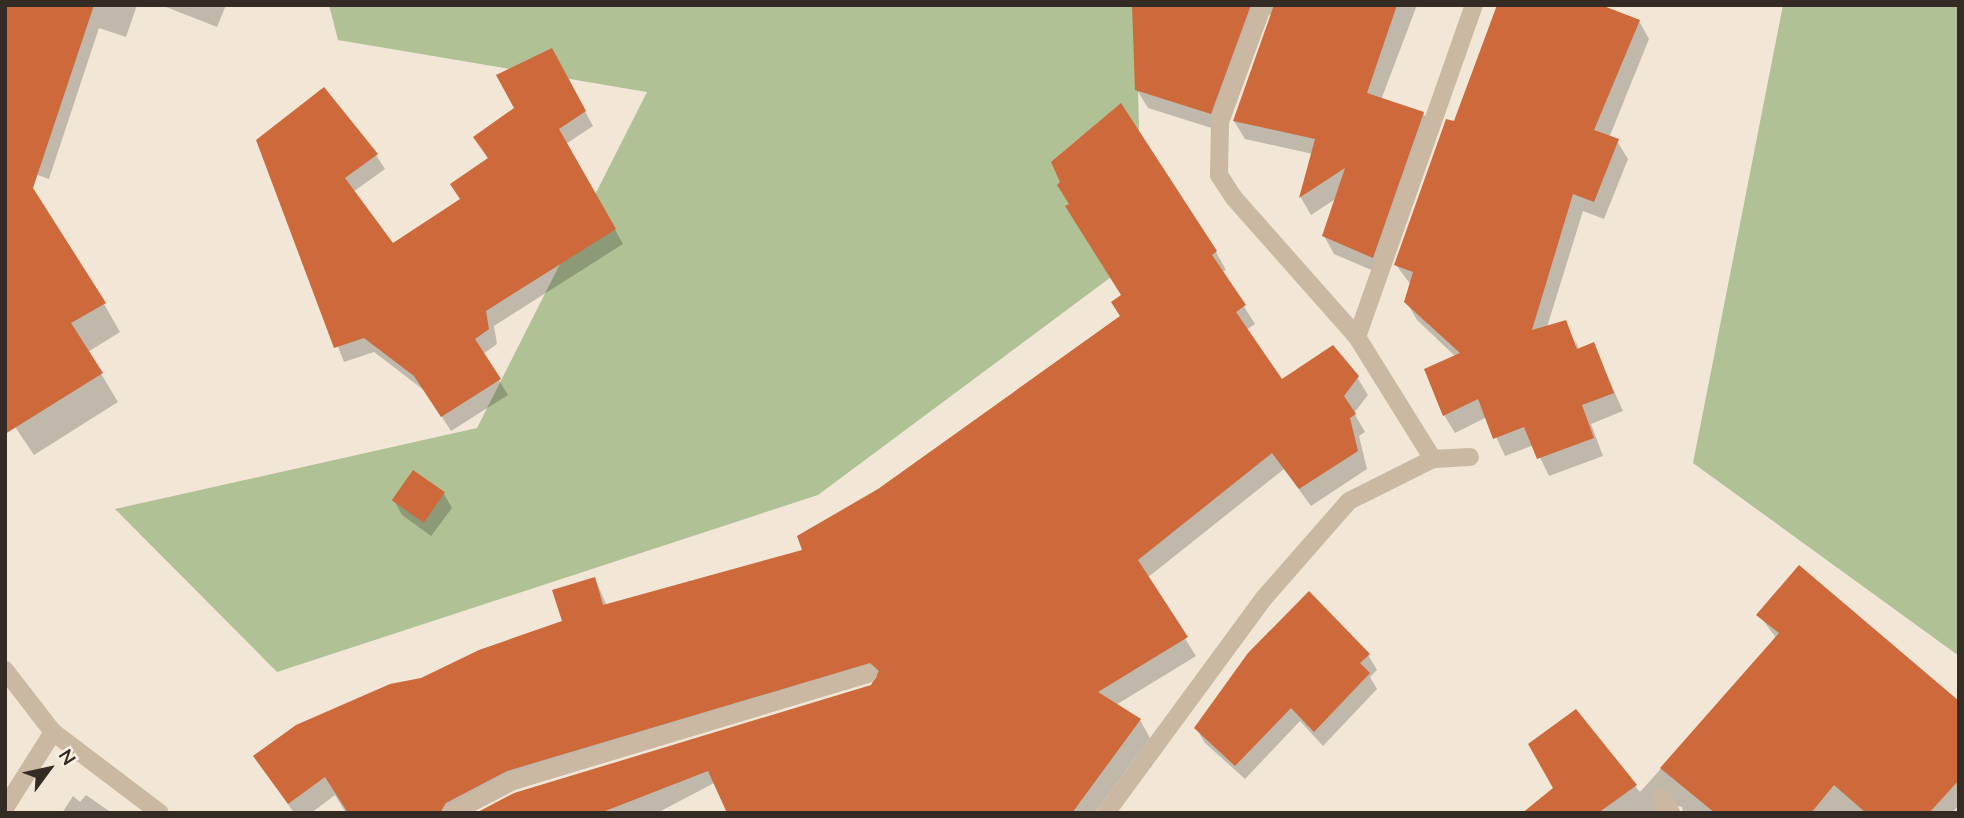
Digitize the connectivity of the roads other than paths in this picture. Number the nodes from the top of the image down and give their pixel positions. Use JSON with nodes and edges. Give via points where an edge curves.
{"nodes":[{"id":1,"x":1263,"y":5,"type":"edge"},
{"id":2,"x":1474,"y":5,"type":"edge"},
{"id":3,"x":1357,"y":337,"type":"junction"},
{"id":4,"x":1470,"y":457,"type":"dead end"},
{"id":5,"x":1433,"y":459,"type":"junction"},
{"id":6,"x":5,"y":670,"type":"edge"},
{"id":7,"x":868,"y":674,"type":"dead end"},
{"id":8,"x":53,"y":732,"type":"junction"},
{"id":9,"x":1661,"y":797,"type":"dead end"},
{"id":10,"x":5,"y":808,"type":"edge"},
{"id":11,"x":160,"y":813,"type":"edge"},
{"id":12,"x":451,"y":813,"type":"edge"},
{"id":13,"x":1106,"y":813,"type":"edge"},
{"id":14,"x":1671,"y":813,"type":"edge"}],
"edges":[{"from":1,"to":3,"type":"street","via":[[1220,122],[1219,175]]},
{"from":2,"to":3,"type":"street"},
{"from":3,"to":5,"type":"street"},
{"from":4,"to":5,"type":"street"},
{"from":5,"to":13,"type":"street","via":[[1349,501],[1264,598]]},
{"from":6,"to":8,"type":"street"},
{"from":7,"to":12,"type":"street","via":[[510,782]]},
{"from":8,"to":10,"type":"street"},
{"from":8,"to":11,"type":"street"},
{"from":9,"to":14,"type":"street"}]}
